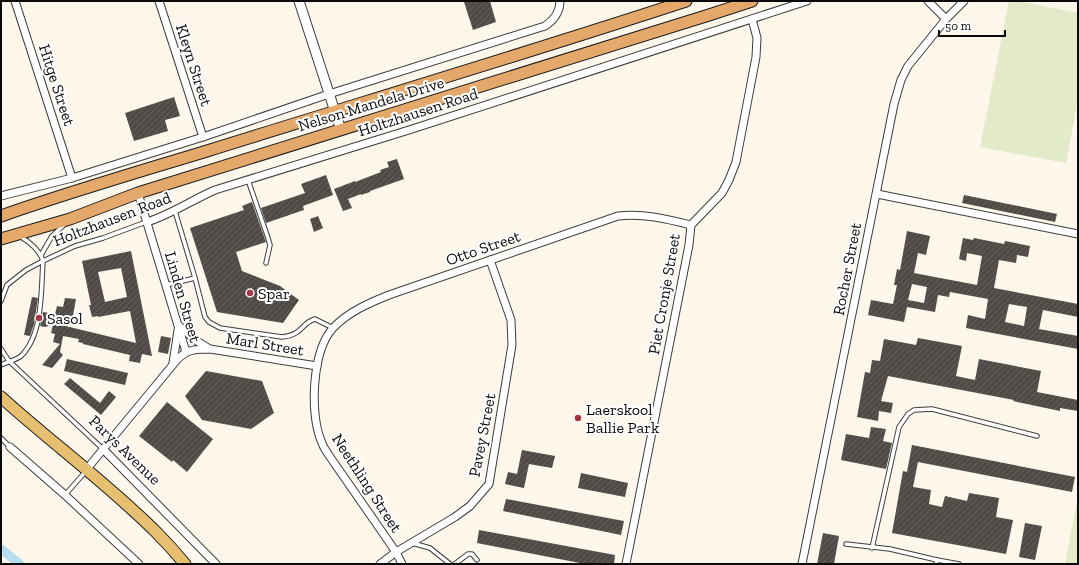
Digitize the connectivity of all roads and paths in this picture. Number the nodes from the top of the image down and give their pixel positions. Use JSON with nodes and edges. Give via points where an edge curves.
{"nodes":[{"id":1,"x":15,"y":1,"type":"edge"},
{"id":2,"x":159,"y":1,"type":"edge"},
{"id":3,"x":299,"y":1,"type":"edge"},
{"id":4,"x":560,"y":1,"type":"edge"},
{"id":5,"x":686,"y":1,"type":"edge"},
{"id":6,"x":752,"y":1,"type":"edge"},
{"id":7,"x":807,"y":1,"type":"edge"},
{"id":8,"x":928,"y":1,"type":"edge"},
{"id":9,"x":964,"y":1,"type":"edge"},
{"id":10,"x":752,"y":19,"type":"junction"},
{"id":11,"x":946,"y":19,"type":"junction"},
{"id":12,"x":329,"y":94,"type":"junction"},
{"id":13,"x":335,"y":111,"type":"junction"},
{"id":14,"x":341,"y":130,"type":"junction"},
{"id":15,"x":202,"y":137,"type":"junction"},
{"id":16,"x":72,"y":178,"type":"junction"},
{"id":17,"x":248,"y":180,"type":"junction"},
{"id":18,"x":138,"y":193,"type":"junction"},
{"id":19,"x":877,"y":194,"type":"junction"},
{"id":20,"x":1,"y":196,"type":"edge"},
{"id":21,"x":175,"y":211,"type":"junction"},
{"id":22,"x":1,"y":212,"type":"edge"},
{"id":23,"x":13,"y":212,"type":"junction"},
{"id":24,"x":1,"y":216,"type":"edge"},
{"id":25,"x":70,"y":219,"type":"junction"},
{"id":26,"x":148,"y":222,"type":"junction"},
{"id":27,"x":691,"y":225,"type":"junction"},
{"id":28,"x":16,"y":234,"type":"junction"},
{"id":29,"x":1078,"y":234,"type":"edge"},
{"id":30,"x":1,"y":239,"type":"edge"},
{"id":31,"x":41,"y":255,"type":"junction"},
{"id":32,"x":490,"y":260,"type":"junction"},
{"id":33,"x":43,"y":262,"type":"junction"},
{"id":34,"x":266,"y":263,"type":"dead end"},
{"id":35,"x":195,"y":278,"type":"junction"},
{"id":36,"x":166,"y":285,"type":"junction"},
{"id":37,"x":1,"y":301,"type":"edge"},
{"id":38,"x":178,"y":325,"type":"junction"},
{"id":39,"x":333,"y":328,"type":"junction"},
{"id":40,"x":1,"y":349,"type":"edge"},
{"id":41,"x":210,"y":349,"type":"junction"},
{"id":42,"x":186,"y":352,"type":"junction"},
{"id":43,"x":9,"y":361,"type":"junction"},
{"id":44,"x":1,"y":365,"type":"edge"},
{"id":45,"x":172,"y":366,"type":"junction"},
{"id":46,"x":317,"y":366,"type":"junction"},
{"id":47,"x":1,"y":398,"type":"edge"},
{"id":48,"x":1038,"y":436,"type":"dead end"},
{"id":49,"x":1,"y":438,"type":"edge"},
{"id":50,"x":10,"y":446,"type":"joint"},
{"id":51,"x":104,"y":450,"type":"junction"},
{"id":52,"x":86,"y":470,"type":"junction"},
{"id":53,"x":65,"y":495,"type":"junction"},
{"id":54,"x":411,"y":543,"type":"junction"},
{"id":55,"x":846,"y":544,"type":"dead end"},
{"id":56,"x":872,"y":548,"type":"junction"},
{"id":57,"x":396,"y":552,"type":"junction"},
{"id":58,"x":477,"y":560,"type":"dead end"},
{"id":59,"x":937,"y":562,"type":"edge"},
{"id":60,"x":139,"y":564,"type":"edge"},
{"id":61,"x":185,"y":564,"type":"edge"},
{"id":62,"x":216,"y":564,"type":"edge"},
{"id":63,"x":380,"y":564,"type":"edge"},
{"id":64,"x":402,"y":564,"type":"edge"},
{"id":65,"x":450,"y":564,"type":"edge"},
{"id":66,"x":455,"y":564,"type":"edge"},
{"id":67,"x":626,"y":564,"type":"edge"},
{"id":68,"x":802,"y":564,"type":"edge"},
{"id":69,"x":954,"y":564,"type":"edge"},
{"id":70,"x":959,"y":564,"type":"edge"}],
"edges":[{"from":1,"to":16,"type":"street","name":"Hitge Street"},
{"from":2,"to":15,"type":"street","name":"Kleyn Street"},
{"from":3,"to":12,"type":"street"},
{"from":4,"to":12,"type":"street","via":[[555,17],[545,26]]},
{"from":5,"to":13,"type":"highway","name":"Nelson Mandela Drive"},
{"from":6,"to":14,"type":"highway","name":"Nelson Mandela Drive"},
{"from":7,"to":10,"type":"street","name":"Holtzhausen Road"},
{"from":8,"to":11,"type":"street"},
{"from":9,"to":11,"type":"street","name":"Rocher Street"},
{"from":10,"to":17,"type":"street","name":"Holtzhausen Road"},
{"from":10,"to":27,"type":"street","name":"Piet Cronje Street","via":[[757,38],[756,57],[736,162],[722,193]]},
{"from":11,"to":19,"type":"street","name":"Rocher Street","via":[[908,66],[901,80]]},
{"from":12,"to":13,"type":"street"},
{"from":12,"to":15,"type":"street"},
{"from":13,"to":14,"type":"street"},
{"from":13,"to":23,"type":"highway","name":"Nelson Mandela Drive","via":[[73,191]]},
{"from":14,"to":18,"type":"highway","name":"Nelson Mandela Drive"},
{"from":15,"to":16,"type":"street"},
{"from":16,"to":20,"type":"street"},
{"from":17,"to":21,"type":"street","name":"Holtzhausen Road","via":[[198,197]]},
{"from":17,"to":34,"type":"lane","via":[[270,245]]},
{"from":18,"to":25,"type":"highway","name":"Nelson Mandela Drive"},
{"from":18,"to":26,"type":"street","name":"Linden Street"},
{"from":19,"to":29,"type":"street"},
{"from":19,"to":68,"type":"street","name":"Rocher Street"},
{"from":21,"to":26,"type":"street","name":"Holtzhausen Road"},
{"from":21,"to":35,"type":"lane"},
{"from":22,"to":23,"type":"highway"},
{"from":23,"to":24,"type":"highway","name":"Nelson Mandela Drive"},
{"from":25,"to":28,"type":"highway","name":"Nelson Mandela Drive"},
{"from":25,"to":31,"type":"lane","via":[[52,236]]},
{"from":26,"to":33,"type":"lane","name":"Holtzhausen Road","via":[[75,246]]},
{"from":26,"to":36,"type":"street","name":"Linden Street"},
{"from":27,"to":32,"type":"street","name":"Otto Street","via":[[647,215],[618,216]]},
{"from":27,"to":67,"type":"street","name":"Piet Cronje Street"},
{"from":28,"to":30,"type":"highway","name":"Nelson Mandela Drive"},
{"from":28,"to":31,"type":"lane","via":[[24,238]]},
{"from":31,"to":33,"type":"lane"},
{"from":32,"to":39,"type":"street","name":"Otto Street","via":[[362,306]]},
{"from":32,"to":54,"type":"street","name":"Pavey Street","via":[[511,320],[512,345],[489,484],[470,506]]},
{"from":33,"to":37,"type":"lane","name":"Holtzhausen Road","via":[[26,270],[7,285]]},
{"from":33,"to":43,"type":"lane","via":[[36,332],[20,358]]},
{"from":35,"to":36,"type":"lane"},
{"from":35,"to":39,"type":"lane","via":[[205,317],[220,328],[282,337],[296,334],[310,320],[315,319]]},
{"from":36,"to":38,"type":"street","name":"Linden Street"},
{"from":38,"to":41,"type":"street","via":[[202,346]]},
{"from":38,"to":42,"type":"street","name":"Linden Street"},
{"from":38,"to":45,"type":"street"},
{"from":39,"to":46,"type":"street","name":"Otto Street"},
{"from":40,"to":43,"type":"lane","name":"Parys Avenue"},
{"from":41,"to":42,"type":"street","name":"Marl Street"},
{"from":41,"to":46,"type":"street","name":"Marl Street"},
{"from":42,"to":45,"type":"street","name":"Linden Street"},
{"from":43,"to":44,"type":"lane"},
{"from":43,"to":51,"type":"lane","name":"Parys Avenue"},
{"from":45,"to":51,"type":"street","name":"Linden Street"},
{"from":46,"to":57,"type":"street","name":"Neethling Street","via":[[315,411],[322,443]]},
{"from":47,"to":52,"type":"main road"},
{"from":48,"to":56,"type":"lane","via":[[932,409],[908,414],[899,427]]},
{"from":49,"to":50,"type":"lane"},
{"from":50,"to":53,"type":"street"},
{"from":51,"to":52,"type":"street","name":"Linden Street"},
{"from":51,"to":62,"type":"street","name":"Parys Avenue"},
{"from":52,"to":53,"type":"lane"},
{"from":52,"to":61,"type":"main road","via":[[156,532]]},
{"from":53,"to":60,"type":"street"},
{"from":54,"to":57,"type":"street","name":"Pavey Street"},
{"from":54,"to":65,"type":"lane","via":[[430,548]]},
{"from":55,"to":56,"type":"lane"},
{"from":56,"to":59,"type":"lane","via":[[890,549]]},
{"from":57,"to":63,"type":"street","name":"Pavey Street"},
{"from":57,"to":64,"type":"street","name":"Neethling Street"},
{"from":58,"to":66,"type":"lane","via":[[472,554],[468,554]]},
{"from":59,"to":69,"type":"lane"},
{"from":69,"to":70,"type":"lane"}]}
